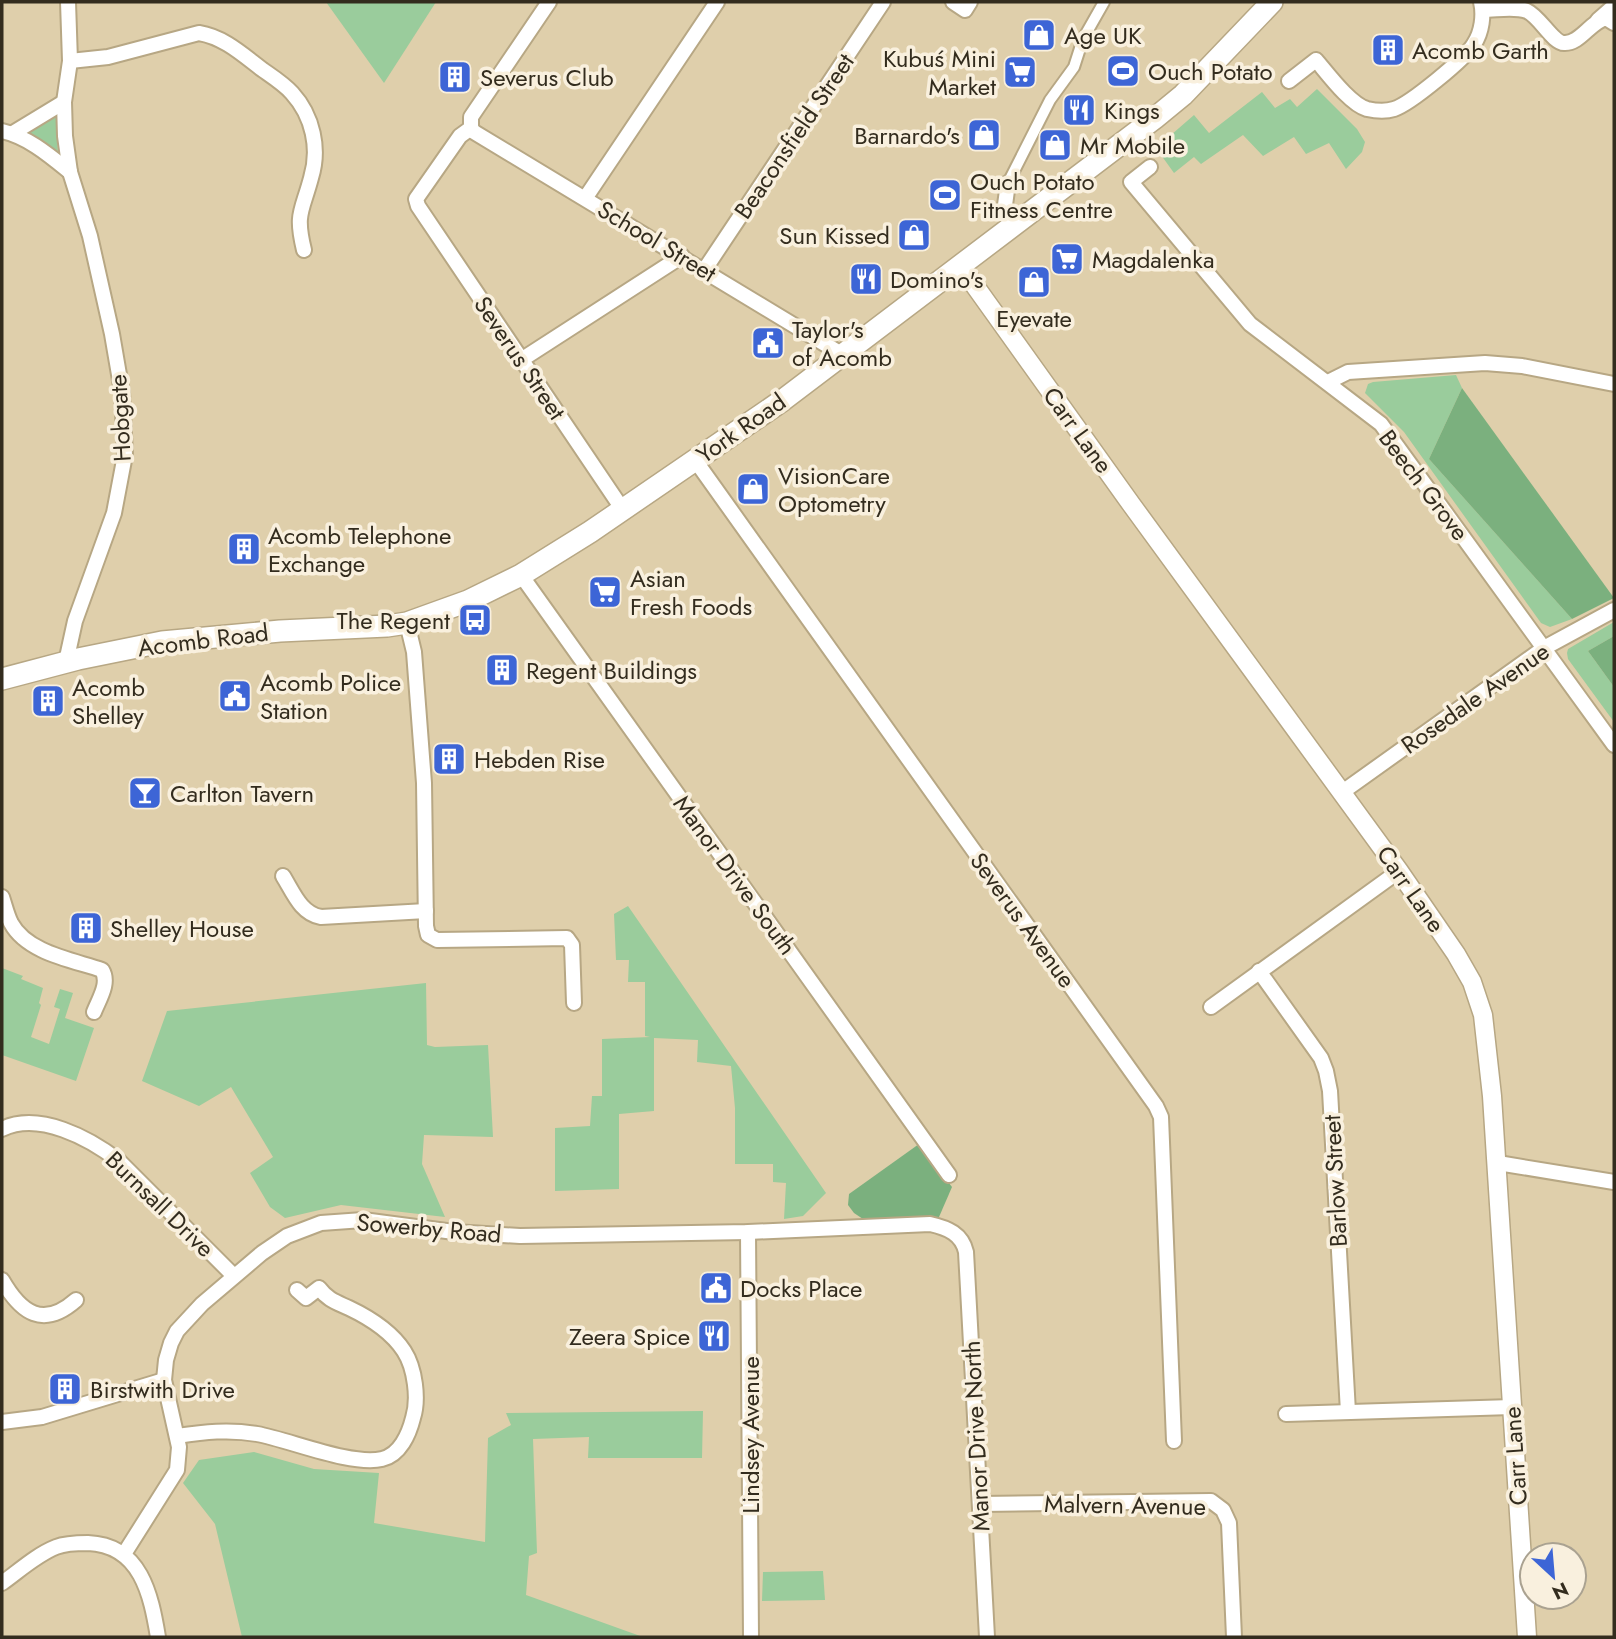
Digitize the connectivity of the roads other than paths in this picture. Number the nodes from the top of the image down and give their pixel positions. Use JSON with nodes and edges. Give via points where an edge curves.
{"nodes":[{"id":1,"x":68,"y":2,"type":"edge"},
{"id":2,"x":550,"y":2,"type":"edge"},
{"id":3,"x":717,"y":2,"type":"edge"},
{"id":4,"x":883,"y":2,"type":"edge"},
{"id":5,"x":953,"y":2,"type":"edge"},
{"id":6,"x":970,"y":2,"type":"edge"},
{"id":7,"x":1104,"y":2,"type":"edge"},
{"id":8,"x":1272,"y":2,"type":"edge"},
{"id":9,"x":1482,"y":6,"type":"edge"},
{"id":10,"x":1614,"y":6,"type":"edge"},
{"id":11,"x":1598,"y":20,"type":"junction"},
{"id":12,"x":1614,"y":23,"type":"edge"},
{"id":13,"x":70,"y":61,"type":"junction"},
{"id":14,"x":1289,"y":81,"type":"dead end"},
{"id":15,"x":64,"y":102,"type":"junction"},
{"id":16,"x":471,"y":128,"type":"junction"},
{"id":17,"x":7,"y":132,"type":"edge"},
{"id":18,"x":1150,"y":167,"type":"dead end"},
{"id":19,"x":70,"y":172,"type":"junction"},
{"id":20,"x":1008,"y":183,"type":"joint"},
{"id":21,"x":586,"y":197,"type":"junction"},
{"id":22,"x":1015,"y":223,"type":"junction"},
{"id":23,"x":304,"y":250,"type":"dead end"},
{"id":24,"x":682,"y":256,"type":"junction"},
{"id":25,"x":960,"y":265,"type":"junction"},
{"id":26,"x":705,"y":269,"type":"junction"},
{"id":27,"x":843,"y":355,"type":"junction"},
{"id":28,"x":521,"y":360,"type":"junction"},
{"id":29,"x":1328,"y":382,"type":"junction"},
{"id":30,"x":1614,"y":384,"type":"edge"},
{"id":31,"x":695,"y":460,"type":"junction"},
{"id":32,"x":623,"y":510,"type":"junction"},
{"id":33,"x":521,"y":575,"type":"junction"},
{"id":34,"x":1614,"y":610,"type":"edge"},
{"id":35,"x":407,"y":623,"type":"junction"},
{"id":36,"x":1544,"y":648,"type":"junction"},
{"id":37,"x":66,"y":662,"type":"junction"},
{"id":38,"x":2,"y":679,"type":"edge"},
{"id":39,"x":1614,"y":745,"type":"edge"},
{"id":40,"x":1341,"y":793,"type":"junction"},
{"id":41,"x":1399,"y":871,"type":"junction"},
{"id":42,"x":283,"y":876,"type":"dead end"},
{"id":43,"x":2,"y":897,"type":"edge"},
{"id":44,"x":426,"y":911,"type":"junction"},
{"id":45,"x":1259,"y":971,"type":"junction"},
{"id":46,"x":575,"y":1003,"type":"dead end"},
{"id":47,"x":1211,"y":1007,"type":"dead end"},
{"id":48,"x":94,"y":1012,"type":"dead end"},
{"id":49,"x":2,"y":1129,"type":"edge"},
{"id":50,"x":1498,"y":1163,"type":"junction"},
{"id":51,"x":949,"y":1175,"type":"dead end"},
{"id":52,"x":1614,"y":1182,"type":"edge"},
{"id":53,"x":748,"y":1232,"type":"junction"},
{"id":54,"x":959,"y":1237,"type":"joint"},
{"id":55,"x":234,"y":1276,"type":"junction"},
{"id":56,"x":2,"y":1280,"type":"edge"},
{"id":57,"x":297,"y":1290,"type":"dead end"},
{"id":58,"x":76,"y":1300,"type":"dead end"},
{"id":59,"x":164,"y":1380,"type":"junction"},
{"id":60,"x":1512,"y":1407,"type":"junction"},
{"id":61,"x":1348,"y":1412,"type":"junction"},
{"id":62,"x":1286,"y":1413,"type":"dead end"},
{"id":63,"x":2,"y":1422,"type":"edge"},
{"id":64,"x":177,"y":1437,"type":"junction"},
{"id":65,"x":1174,"y":1441,"type":"dead end"},
{"id":66,"x":981,"y":1504,"type":"junction"},
{"id":67,"x":124,"y":1554,"type":"junction"},
{"id":68,"x":2,"y":1583,"type":"edge"},
{"id":69,"x":158,"y":1637,"type":"edge"},
{"id":70,"x":751,"y":1637,"type":"edge"},
{"id":71,"x":986,"y":1637,"type":"edge"},
{"id":72,"x":1234,"y":1637,"type":"edge"},
{"id":73,"x":1527,"y":1637,"type":"edge"}],
"edges":[{"from":1,"to":13,"type":"street","name":"Hobgate"},
{"from":2,"to":16,"type":"street","via":[[471,117]]},
{"from":3,"to":21,"type":"street"},
{"from":4,"to":26,"type":"street","name":"Beaconsfield Street"},
{"from":5,"to":6,"type":"street","via":[[965,10]]},
{"from":7,"to":20,"type":"street","via":[[1083,39],[1074,67],[1050,100]]},
{"from":8,"to":22,"type":"main road","name":"York Road","via":[[1183,95]]},
{"from":9,"to":11,"type":"street","via":[[1526,10],[1539,18],[1558,42],[1565,43]]},
{"from":9,"to":14,"type":"street","via":[[1474,45],[1404,105],[1378,111],[1363,108],[1316,60]]},
{"from":10,"to":11,"type":"street"},
{"from":11,"to":12,"type":"street"},
{"from":13,"to":15,"type":"street","name":"Hobgate"},
{"from":13,"to":23,"type":"street","via":[[108,57],[199,33],[226,43],[291,91],[308,117],[315,149],[298,220]]},
{"from":15,"to":17,"type":"street"},
{"from":15,"to":19,"type":"street","name":"Hobgate"},
{"from":16,"to":21,"type":"street","name":"School Street"},
{"from":16,"to":28,"type":"street","name":"Severus Street","via":[[460,136],[416,199]]},
{"from":17,"to":19,"type":"street"},
{"from":18,"to":29,"type":"street","name":"Beech Grove","via":[[1131,182],[1222,293],[1250,324]]},
{"from":19,"to":37,"type":"street","name":"Hobgate","via":[[112,334],[122,392],[125,455],[114,513],[75,621]]},
{"from":20,"to":22,"type":"street","via":[[1005,205]]},
{"from":21,"to":24,"type":"street","name":"School Street"},
{"from":22,"to":25,"type":"main road","name":"York Road"},
{"from":24,"to":26,"type":"street","name":"School Street"},
{"from":24,"to":28,"type":"street"},
{"from":25,"to":27,"type":"main road","name":"York Road"},
{"from":25,"to":40,"type":"street","name":"Carr Lane"},
{"from":26,"to":27,"type":"street","name":"School Street"},
{"from":27,"to":31,"type":"main road","name":"York Road"},
{"from":28,"to":32,"type":"street","name":"Severus Street"},
{"from":29,"to":30,"type":"street","via":[[1348,372],[1485,363]]},
{"from":29,"to":36,"type":"street","name":"Beech Grove","via":[[1381,424]]},
{"from":31,"to":32,"type":"main road","name":"York Road"},
{"from":31,"to":65,"type":"street","name":"Severus Avenue","via":[[1156,1105],[1161,1117]]},
{"from":32,"to":33,"type":"main road","name":"York Road"},
{"from":33,"to":35,"type":"main road","name":"York Road"},
{"from":33,"to":51,"type":"street","name":"Manor Drive South"},
{"from":34,"to":36,"type":"street","name":"Rosedale Avenue"},
{"from":35,"to":37,"type":"main road","name":"Acomb Road","via":[[162,642]]},
{"from":35,"to":44,"type":"street","via":[[414,652],[424,783]]},
{"from":36,"to":39,"type":"street","name":"Beech Grove"},
{"from":36,"to":40,"type":"street","name":"Rosedale Avenue"},
{"from":37,"to":38,"type":"main road","name":"Acomb Road"},
{"from":40,"to":41,"type":"street","name":"Carr Lane"},
{"from":41,"to":45,"type":"street"},
{"from":41,"to":50,"type":"street","name":"Carr Lane","via":[[1472,982],[1483,1015]]},
{"from":42,"to":44,"type":"street","via":[[311,915]]},
{"from":43,"to":48,"type":"street","via":[[12,925],[24,938],[38,948],[102,970],[105,982]]},
{"from":44,"to":46,"type":"street","via":[[428,935],[437,940],[567,938],[572,945]]},
{"from":45,"to":47,"type":"street"},
{"from":45,"to":61,"type":"street","name":"Barlow Street","via":[[1321,1058],[1330,1090]]},
{"from":49,"to":55,"type":"street","name":"Burnsall Drive","via":[[22,1123],[41,1125],[103,1149]]},
{"from":50,"to":52,"type":"street"},
{"from":50,"to":60,"type":"street","name":"Carr Lane"},
{"from":53,"to":54,"type":"street","name":"Sowerby Road","via":[[930,1224],[946,1227]]},
{"from":53,"to":55,"type":"street","name":"Sowerby Road","via":[[520,1236],[454,1233],[363,1220],[321,1223],[287,1236]]},
{"from":53,"to":70,"type":"street","name":"Lindsey Avenue"},
{"from":54,"to":66,"type":"street","name":"Manor Drive North","via":[[967,1252]]},
{"from":55,"to":59,"type":"street","name":"Sowerby Road","via":[[177,1331]]},
{"from":56,"to":58,"type":"street","via":[[17,1302],[42,1317],[54,1315]]},
{"from":57,"to":64,"type":"street","via":[[306,1298],[319,1288],[327,1299],[377,1324],[405,1352],[415,1390],[415,1412],[398,1450],[381,1460],[368,1460],[233,1431]]},
{"from":59,"to":63,"type":"street","via":[[71,1409]]},
{"from":59,"to":64,"type":"street","name":"Sowerby Road"},
{"from":60,"to":61,"type":"street"},
{"from":60,"to":73,"type":"street","name":"Carr Lane"},
{"from":61,"to":62,"type":"street"},
{"from":64,"to":67,"type":"street","name":"Sowerby Road","via":[[179,1459],[174,1477]]},
{"from":66,"to":71,"type":"street","name":"Manor Drive North"},
{"from":66,"to":72,"type":"street","name":"Malvern Avenue","via":[[1211,1502],[1223,1510],[1229,1523]]},
{"from":67,"to":68,"type":"street","via":[[98,1543],[58,1546]]},
{"from":67,"to":69,"type":"street","via":[[149,1591]]}]}
